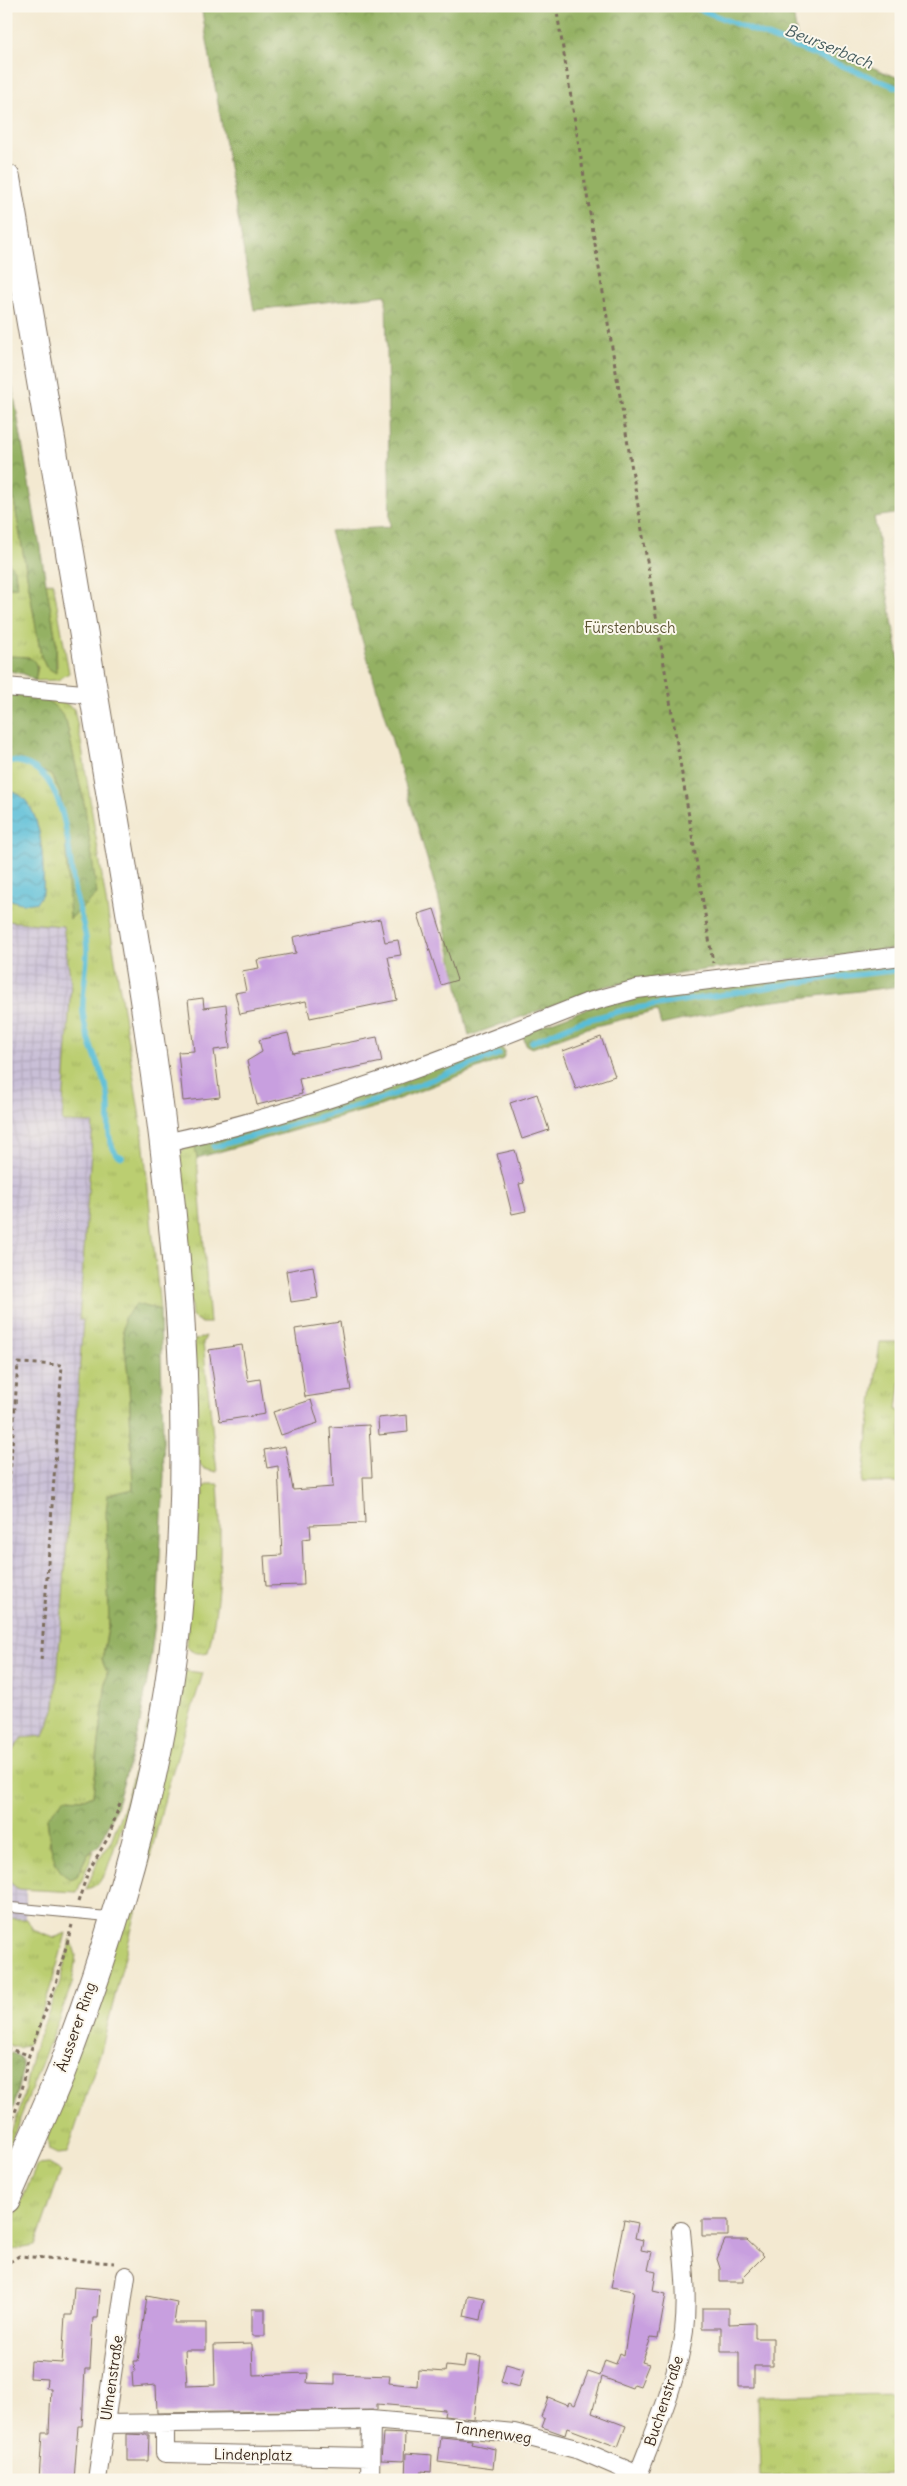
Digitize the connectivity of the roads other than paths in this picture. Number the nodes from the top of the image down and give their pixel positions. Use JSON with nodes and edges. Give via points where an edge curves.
{"nodes":[{"id":1,"x":6,"y":178,"type":"edge"},
{"id":2,"x":6,"y":687,"type":"edge"},
{"id":3,"x":94,"y":695,"type":"junction"},
{"id":4,"x":901,"y":956,"type":"edge"},
{"id":5,"x":165,"y":1143,"type":"junction"},
{"id":6,"x":6,"y":1907,"type":"edge"},
{"id":7,"x":113,"y":1918,"type":"junction"},
{"id":8,"x":6,"y":2199,"type":"edge"},
{"id":9,"x":682,"y":2231,"type":"dead end"},
{"id":10,"x":126,"y":2276,"type":"road end"},
{"id":11,"x":371,"y":2420,"type":"junction"},
{"id":12,"x":165,"y":2423,"type":"junction"},
{"id":13,"x":106,"y":2424,"type":"junction"},
{"id":14,"x":370,"y":2457,"type":"junction"},
{"id":15,"x":637,"y":2478,"type":"edge"},
{"id":16,"x":97,"y":2480,"type":"edge"},
{"id":17,"x":370,"y":2480,"type":"edge"}],
"edges":[{"from":1,"to":3,"type":"main road","name":"Äusserer Ring"},
{"from":2,"to":3,"type":"street"},
{"from":3,"to":5,"type":"main road","name":"Äusserer Ring","via":[[146,1001]]},
{"from":4,"to":5,"type":"street","via":[[613,994],[389,1080],[282,1113]]},
{"from":5,"to":7,"type":"main road","name":"Äusserer Ring","via":[[182,1351],[185,1457],[181,1554],[173,1655],[162,1724],[133,1850]]},
{"from":6,"to":7,"type":"lane"},
{"from":7,"to":8,"type":"main road","name":"Äusserer Ring","via":[[60,2073]]},
{"from":9,"to":15,"type":"street","name":"Buchenstraße","via":[[684,2329],[678,2363]]},
{"from":10,"to":13,"type":"street","name":"Ulmenstraße"},
{"from":11,"to":12,"type":"street"},
{"from":11,"to":14,"type":"street"},
{"from":11,"to":15,"type":"street","name":"Tannenweg","via":[[514,2433],[580,2450]]},
{"from":12,"to":13,"type":"street"},
{"from":12,"to":14,"type":"street","name":"Lindenplatz","via":[[165,2453]]},
{"from":13,"to":16,"type":"street","name":"Ulmenstraße"},
{"from":14,"to":17,"type":"street"}]}
